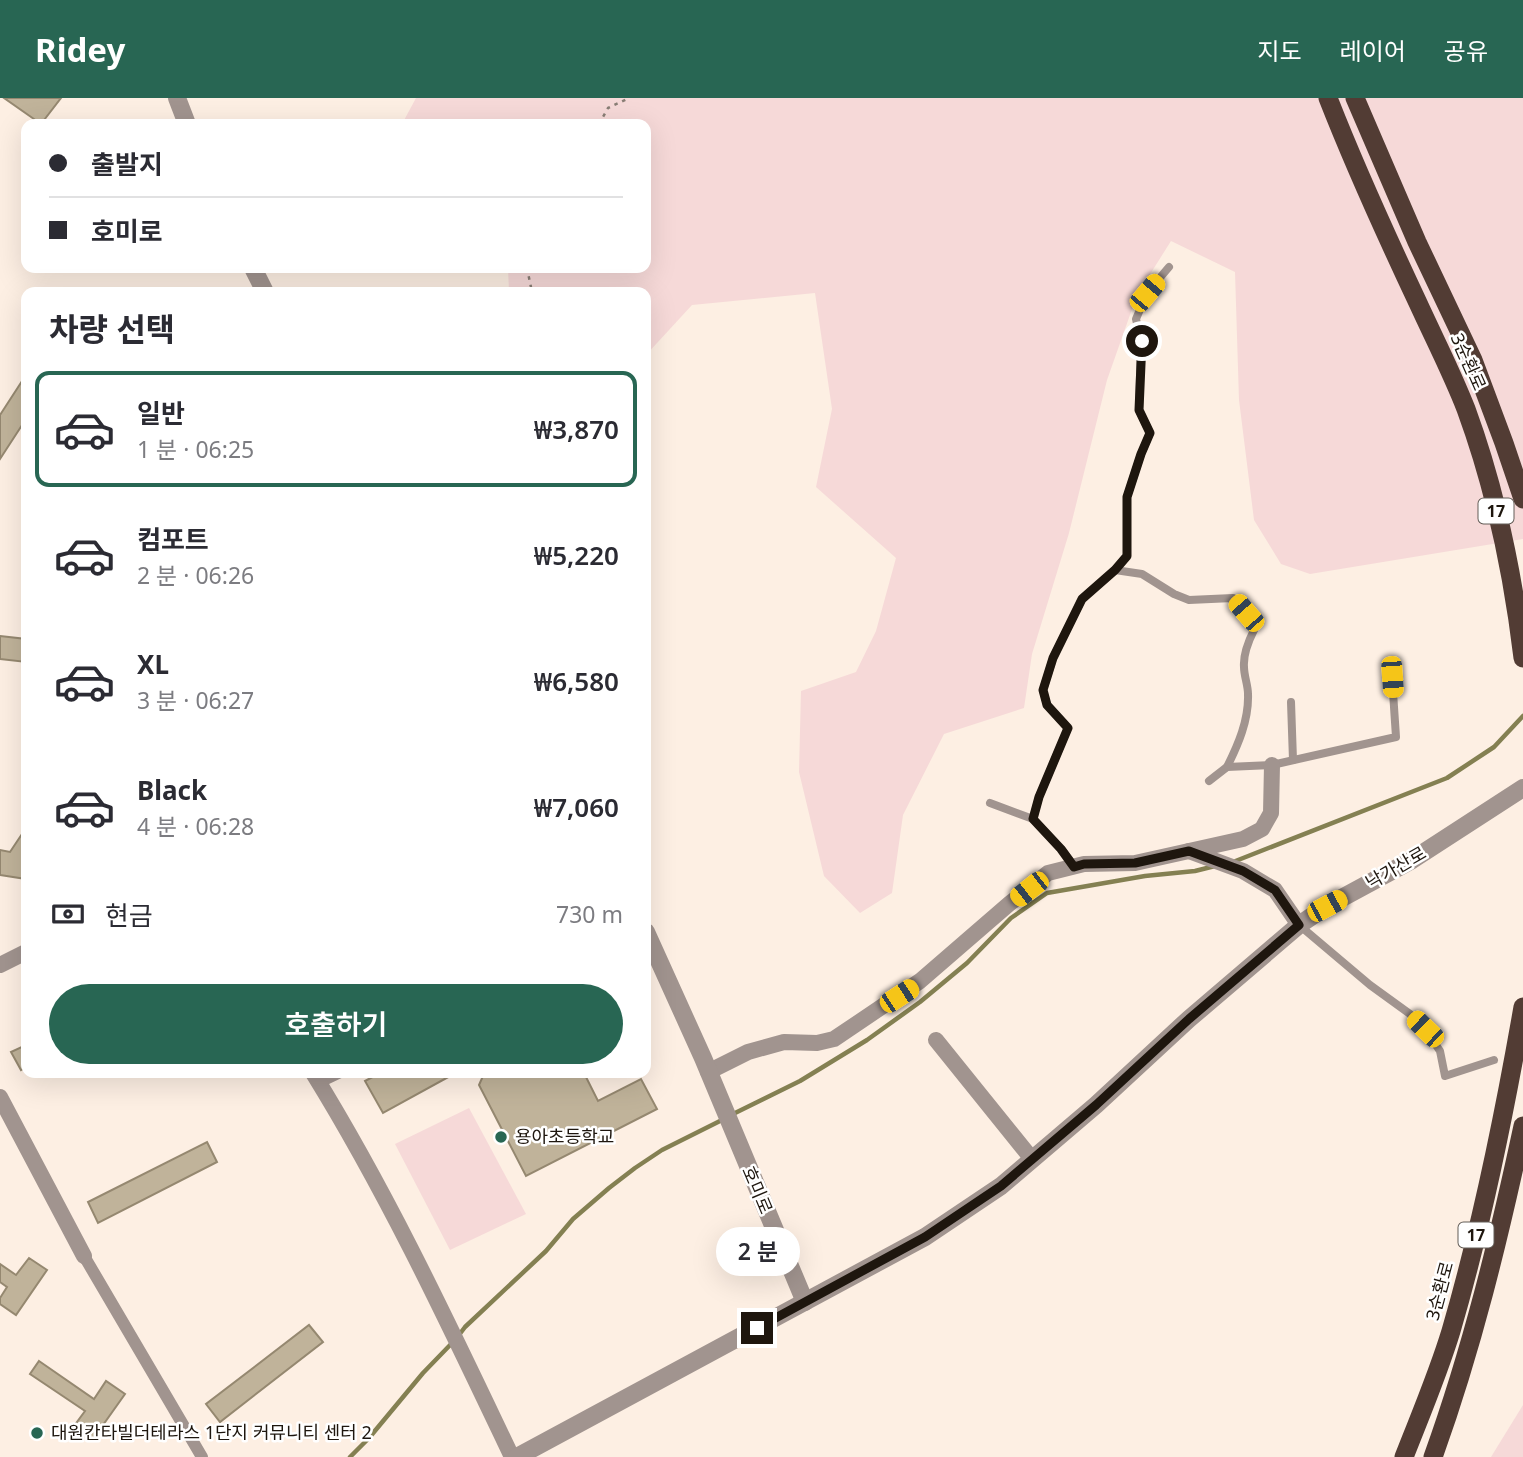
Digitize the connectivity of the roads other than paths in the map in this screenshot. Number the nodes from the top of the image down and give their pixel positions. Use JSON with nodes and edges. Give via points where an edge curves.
{"nodes":[{"id":1,"x":177,"y":98,"type":"edge"},
{"id":2,"x":1328,"y":98,"type":"edge"},
{"id":3,"x":1355,"y":98,"type":"edge"},
{"id":4,"x":185,"y":119,"type":"edge"},
{"id":5,"x":1169,"y":267,"type":"dead end"},
{"id":6,"x":1523,"y":499,"type":"edge"},
{"id":7,"x":1115,"y":570,"type":"junction"},
{"id":8,"x":1523,"y":658,"type":"edge"},
{"id":9,"x":1392,"y":677,"type":"dead end"},
{"id":10,"x":1291,"y":702,"type":"dead end"},
{"id":11,"x":1293,"y":760,"type":"junction"},
{"id":12,"x":1272,"y":765,"type":"junction"},
{"id":13,"x":1227,"y":768,"type":"junction"},
{"id":14,"x":1209,"y":781,"type":"dead end"},
{"id":15,"x":1523,"y":788,"type":"edge"},
{"id":16,"x":990,"y":803,"type":"dead end"},
{"id":17,"x":1033,"y":819,"type":"junction"},
{"id":18,"x":1189,"y":851,"type":"junction"},
{"id":19,"x":1074,"y":867,"type":"junction"},
{"id":20,"x":1299,"y":925,"type":"junction"},
{"id":21,"x":651,"y":943,"type":"edge"},
{"id":22,"x":21,"y":954,"type":"edge"},
{"id":23,"x":0,"y":965,"type":"edge"},
{"id":24,"x":1523,"y":1007,"type":"edge"},
{"id":25,"x":936,"y":1040,"type":"dead end"},
{"id":26,"x":1494,"y":1060,"type":"dead end"},
{"id":27,"x":708,"y":1072,"type":"junction"},
{"id":28,"x":317,"y":1078,"type":"edge"},
{"id":29,"x":0,"y":1097,"type":"edge"},
{"id":30,"x":1523,"y":1126,"type":"edge"},
{"id":31,"x":1032,"y":1159,"type":"junction"},
{"id":32,"x":85,"y":1256,"type":"joint"},
{"id":33,"x":805,"y":1302,"type":"junction"},
{"id":34,"x":202,"y":1457,"type":"edge"},
{"id":35,"x":515,"y":1457,"type":"edge"},
{"id":36,"x":1405,"y":1457,"type":"edge"},
{"id":37,"x":1433,"y":1457,"type":"edge"}],
"edges":[{"from":1,"to":4,"type":"street"},
{"from":2,"to":8,"type":"highway","name":"3순환로","number":"17","via":[[1466,410],[1496,511]]},
{"from":3,"to":6,"type":"highway","name":"3순환로","number":"17","via":[[1472,360]]},
{"from":5,"to":7,"type":"lane","via":[[1147,293],[1136,319],[1142,341],[1139,410],[1150,433],[1127,497],[1127,556]]},
{"from":7,"to":13,"type":"lane","via":[[1142,574],[1189,600],[1233,598],[1246,613],[1254,630],[1244,667],[1248,694],[1245,723]]},
{"from":7,"to":17,"type":"lane","via":[[1082,599],[1053,658],[1043,690],[1047,705],[1068,728]]},
{"from":9,"to":11,"type":"lane","via":[[1396,737]]},
{"from":10,"to":11,"type":"lane"},
{"from":11,"to":12,"type":"lane"},
{"from":12,"to":13,"type":"lane"},
{"from":12,"to":18,"type":"street","via":[[1271,813],[1262,829],[1242,839]]},
{"from":13,"to":14,"type":"lane"},
{"from":15,"to":20,"type":"street","name":"낙가산로","via":[[1412,860]]},
{"from":16,"to":17,"type":"lane"},
{"from":17,"to":19,"type":"lane"},
{"from":18,"to":19,"type":"street","via":[[1135,863]]},
{"from":18,"to":20,"type":"street","via":[[1243,871],[1275,890]]},
{"from":19,"to":27,"type":"street","via":[[1048,873],[920,982],[834,1039],[784,1042],[748,1052]]},
{"from":20,"to":26,"type":"lane","via":[[1425,1029],[1440,1051],[1445,1076]]},
{"from":20,"to":31,"type":"street","name":"낙가산로"},
{"from":21,"to":27,"type":"street","name":"호미로"},
{"from":22,"to":23,"type":"street"},
{"from":24,"to":36,"type":"highway","name":"3순환로","number":"17","via":[[1468,1269],[1450,1335]]},
{"from":25,"to":31,"type":"street"},
{"from":27,"to":33,"type":"street","name":"호미로"},
{"from":28,"to":35,"type":"street","via":[[385,1196]]},
{"from":29,"to":32,"type":"street"},
{"from":30,"to":37,"type":"highway","number":"17","via":[[1479,1314]]},
{"from":31,"to":33,"type":"street","name":"낙가산로","via":[[1001,1186],[925,1237]]},
{"from":32,"to":34,"type":"street"},
{"from":33,"to":35,"type":"street"}]}
